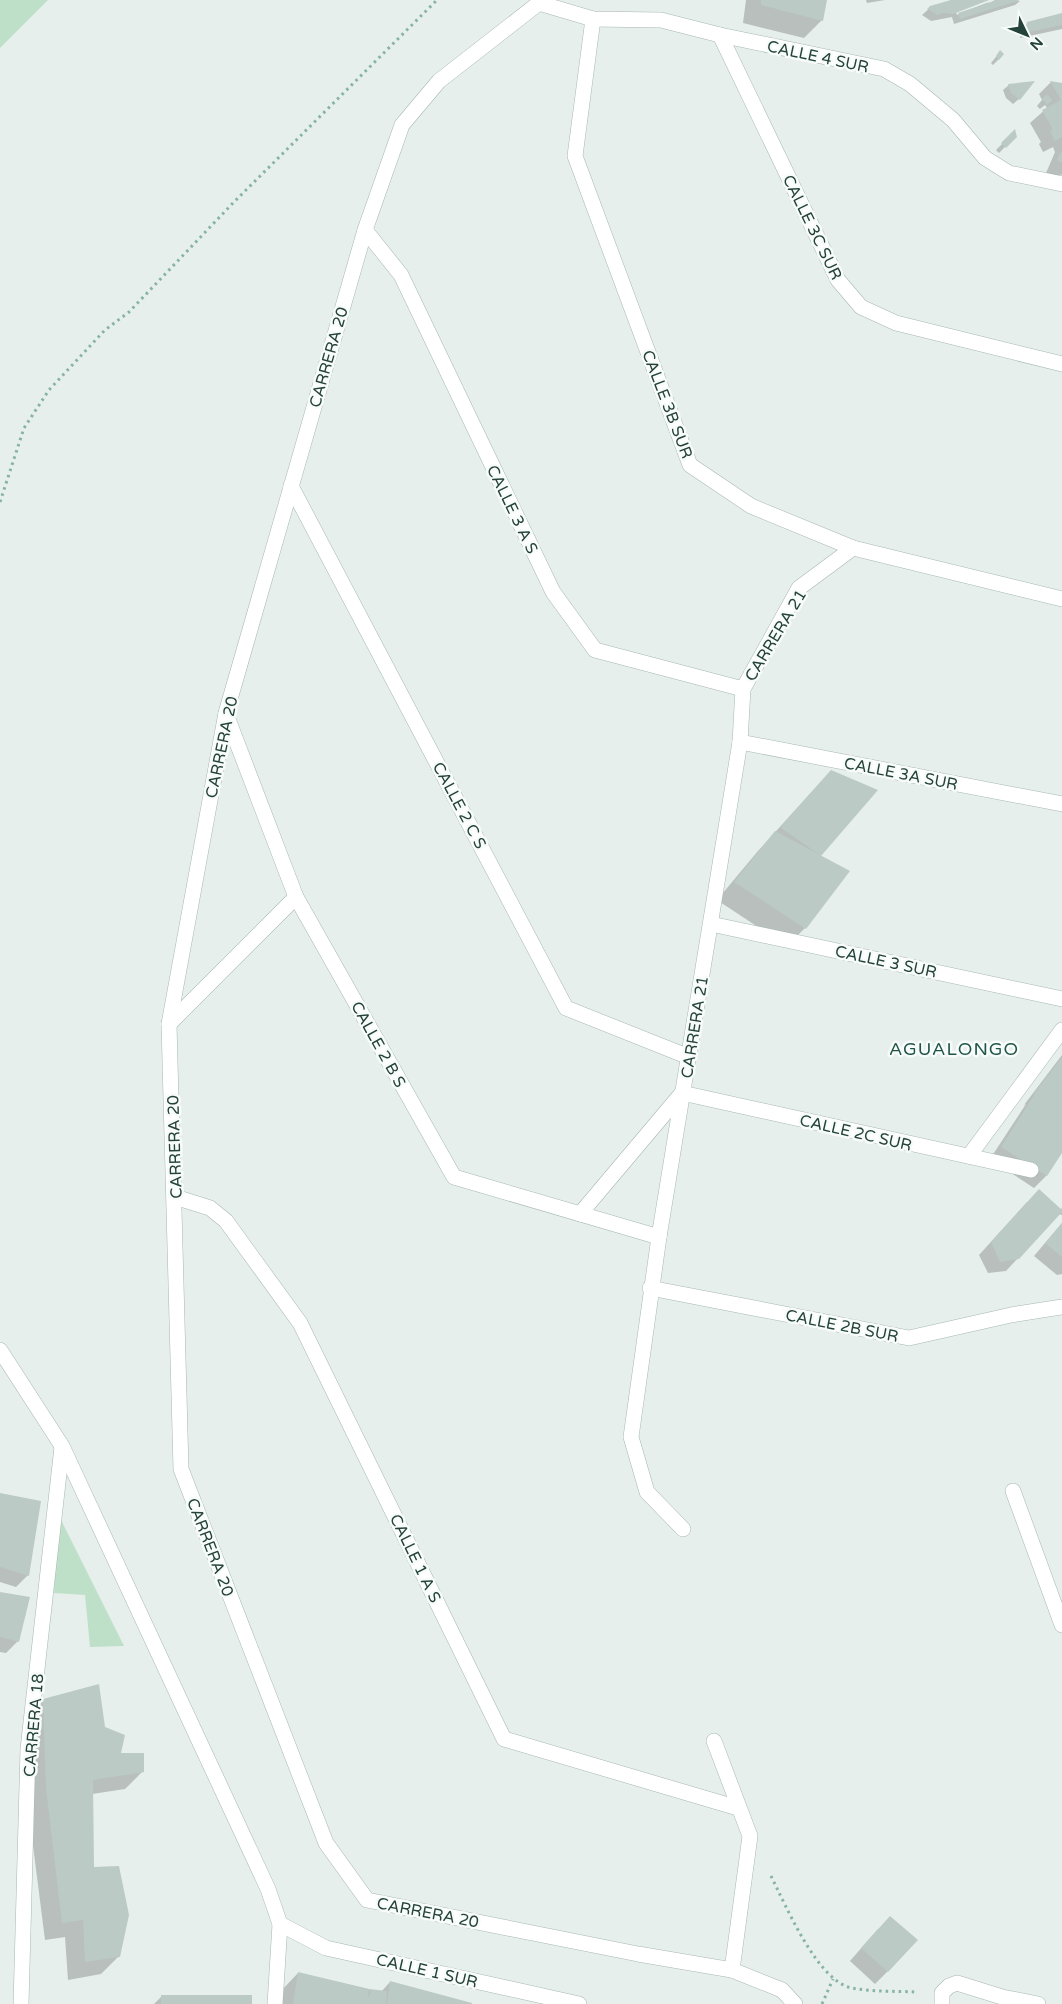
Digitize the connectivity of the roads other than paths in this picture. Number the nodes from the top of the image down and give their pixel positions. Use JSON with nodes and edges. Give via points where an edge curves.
{"nodes":[{"id":1,"x":540,"y":1,"type":"edge"},
{"id":2,"x":593,"y":19,"type":"junction"},
{"id":3,"x":720,"y":35,"type":"junction"},
{"id":4,"x":1062,"y":184,"type":"edge"},
{"id":5,"x":365,"y":230,"type":"junction"},
{"id":6,"x":1062,"y":364,"type":"edge"},
{"id":7,"x":292,"y":486,"type":"junction"},
{"id":8,"x":853,"y":548,"type":"junction"},
{"id":9,"x":1062,"y":599,"type":"edge"},
{"id":10,"x":743,"y":689,"type":"junction"},
{"id":11,"x":226,"y":713,"type":"junction"},
{"id":12,"x":740,"y":742,"type":"junction"},
{"id":13,"x":1062,"y":804,"type":"edge"},
{"id":14,"x":296,"y":897,"type":"junction"},
{"id":15,"x":710,"y":924,"type":"junction"},
{"id":16,"x":1062,"y":999,"type":"edge"},
{"id":17,"x":170,"y":1024,"type":"junction"},
{"id":18,"x":1062,"y":1030,"type":"edge"},
{"id":19,"x":689,"y":1057,"type":"junction"},
{"id":20,"x":682,"y":1093,"type":"junction"},
{"id":21,"x":969,"y":1156,"type":"junction"},
{"id":22,"x":1031,"y":1170,"type":"dead end"},
{"id":23,"x":175,"y":1197,"type":"junction"},
{"id":24,"x":580,"y":1214,"type":"junction"},
{"id":25,"x":658,"y":1237,"type":"junction"},
{"id":26,"x":650,"y":1288,"type":"junction"},
{"id":27,"x":1062,"y":1307,"type":"edge"},
{"id":28,"x":0,"y":1350,"type":"edge"},
{"id":29,"x":62,"y":1446,"type":"junction"},
{"id":30,"x":1013,"y":1491,"type":"dead end"},
{"id":31,"x":683,"y":1529,"type":"dead end"},
{"id":32,"x":1062,"y":1625,"type":"edge"},
{"id":33,"x":714,"y":1741,"type":"dead end"},
{"id":34,"x":738,"y":1808,"type":"junction"},
{"id":35,"x":280,"y":1924,"type":"junction"},
{"id":36,"x":732,"y":1970,"type":"junction"},
{"id":37,"x":942,"y":1999,"type":"edge"},
{"id":38,"x":21,"y":2004,"type":"edge"},
{"id":39,"x":275,"y":2004,"type":"edge"},
{"id":40,"x":579,"y":2004,"type":"edge"},
{"id":41,"x":795,"y":2004,"type":"edge"},
{"id":42,"x":1038,"y":2004,"type":"edge"}],
"edges":[{"from":1,"to":2,"type":"street","name":"CALLE 4 SUR"},
{"from":1,"to":5,"type":"street","name":"CARRERA 20","via":[[440,82],[402,125]]},
{"from":2,"to":3,"type":"street","name":"CALLE 4 SUR","via":[[661,20]]},
{"from":2,"to":8,"type":"street","name":"CALLE 3B SUR","via":[[575,156],[690,465],[751,506]]},
{"from":3,"to":4,"type":"street","name":"CALLE 4 SUR","via":[[884,69],[910,84],[953,120],[985,158],[1009,173]]},
{"from":3,"to":6,"type":"street","name":"CALLE 3C SUR","via":[[838,280],[861,307],[896,323]]},
{"from":5,"to":7,"type":"street","name":"CARRERA 20"},
{"from":5,"to":10,"type":"street","name":"CALLE 3 A S","via":[[401,275],[553,592],[595,650]]},
{"from":7,"to":11,"type":"street","name":"CARRERA 20"},
{"from":7,"to":19,"type":"street","name":"CALLE 2 C S","via":[[566,1008]]},
{"from":8,"to":9,"type":"street","name":"CALLE 3B SUR"},
{"from":8,"to":10,"type":"street","name":"CARRERA 21","via":[[799,588]]},
{"from":10,"to":12,"type":"street","name":"CARRERA 21"},
{"from":11,"to":14,"type":"street","name":"CALLE 2 B S"},
{"from":11,"to":17,"type":"street","name":"CARRERA 20"},
{"from":12,"to":13,"type":"street","name":"CALLE 3A SUR"},
{"from":12,"to":15,"type":"street","name":"CARRERA 21"},
{"from":14,"to":17,"type":"street"},
{"from":14,"to":24,"type":"street","name":"CALLE 2 B S","via":[[454,1177]]},
{"from":15,"to":16,"type":"street","name":"CALLE 3 SUR"},
{"from":15,"to":19,"type":"street","name":"CARRERA 21"},
{"from":17,"to":23,"type":"street","name":"CARRERA 20"},
{"from":18,"to":21,"type":"street"},
{"from":19,"to":20,"type":"street","name":"CARRERA 21"},
{"from":20,"to":21,"type":"street","name":"CALLE 2C SUR"},
{"from":20,"to":24,"type":"street"},
{"from":20,"to":25,"type":"street","name":"CARRERA 21"},
{"from":21,"to":22,"type":"street","name":"CALLE 2C SUR"},
{"from":23,"to":34,"type":"street","name":"CALLE 1 A S","via":[[210,1208],[226,1220],[300,1323],[504,1739]]},
{"from":23,"to":36,"type":"street","name":"CARRERA 20","via":[[181,1469],[326,1843],[367,1900]]},
{"from":24,"to":25,"type":"street","name":"CALLE 2 B S"},
{"from":25,"to":26,"type":"street","name":"CARRERA 21"},
{"from":26,"to":27,"type":"street","name":"CALLE 2B SUR","via":[[909,1338]]},
{"from":26,"to":31,"type":"street","name":"CARRERA 21","via":[[631,1437],[647,1492]]},
{"from":28,"to":29,"type":"street"},
{"from":29,"to":35,"type":"street","via":[[268,1889]]},
{"from":29,"to":38,"type":"street","name":"CARRERA 18","via":[[28,1749]]},
{"from":30,"to":32,"type":"street"},
{"from":33,"to":34,"type":"street"},
{"from":34,"to":36,"type":"street","via":[[750,1836]]},
{"from":35,"to":39,"type":"street"},
{"from":35,"to":40,"type":"street","name":"CALLE 1 SUR","via":[[326,1948]]},
{"from":36,"to":41,"type":"street","name":"CARRERA 20","via":[[782,1990]]},
{"from":37,"to":42,"type":"street","via":[[949,1986],[957,1983]]}]}
